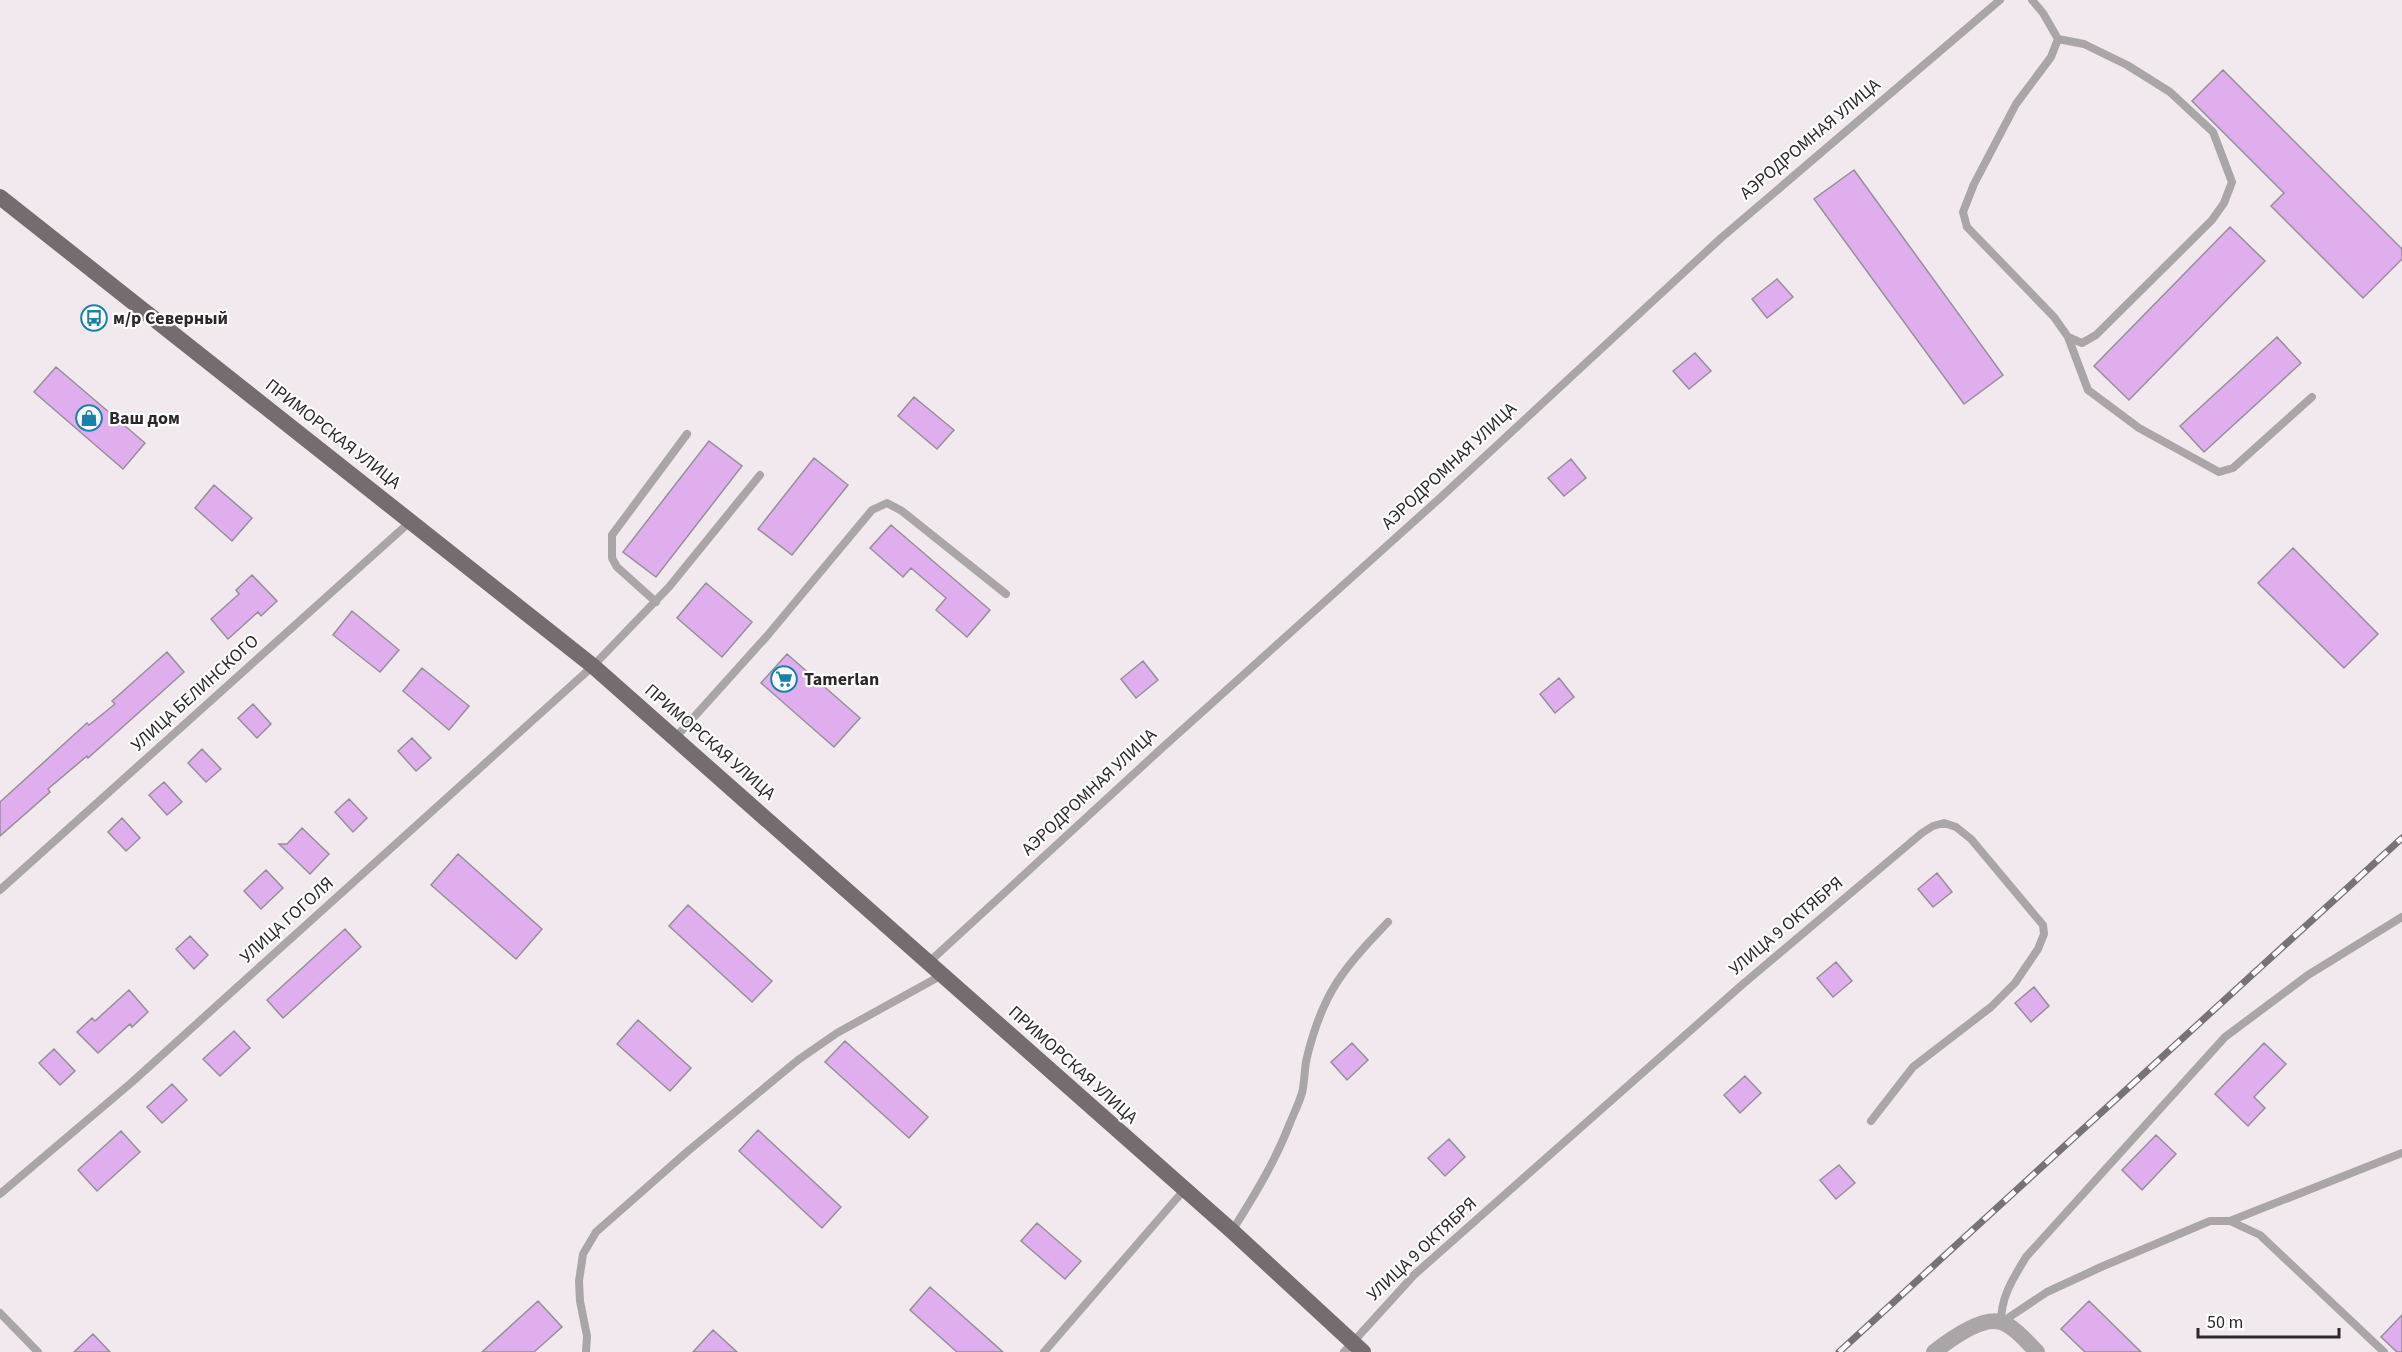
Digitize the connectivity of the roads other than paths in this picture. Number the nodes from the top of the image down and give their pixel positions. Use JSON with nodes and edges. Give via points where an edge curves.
{"nodes":[{"id":1,"x":2000,"y":0,"type":"edge"},
{"id":2,"x":2032,"y":0,"type":"edge"},
{"id":3,"x":2058,"y":39,"type":"junction"},
{"id":4,"x":0,"y":197,"type":"edge"},
{"id":5,"x":2068,"y":337,"type":"junction"},
{"id":6,"x":2312,"y":397,"type":"dead end"},
{"id":7,"x":687,"y":434,"type":"dead end"},
{"id":8,"x":760,"y":475,"type":"dead end"},
{"id":9,"x":412,"y":520,"type":"junction"},
{"id":10,"x":1006,"y":594,"type":"dead end"},
{"id":11,"x":656,"y":602,"type":"junction"},
{"id":12,"x":593,"y":666,"type":"junction"},
{"id":13,"x":676,"y":737,"type":"junction"},
{"id":14,"x":0,"y":890,"type":"edge"},
{"id":15,"x":2402,"y":917,"type":"edge"},
{"id":16,"x":1388,"y":922,"type":"dead end"},
{"id":17,"x":928,"y":963,"type":"junction"},
{"id":18,"x":942,"y":975,"type":"junction"},
{"id":19,"x":1871,"y":1121,"type":"dead end"},
{"id":20,"x":2402,"y":1153,"type":"edge"},
{"id":21,"x":1184,"y":1190,"type":"junction"},
{"id":22,"x":0,"y":1194,"type":"edge"},
{"id":23,"x":2230,"y":1221,"type":"junction"},
{"id":24,"x":1232,"y":1232,"type":"junction"},
{"id":25,"x":0,"y":1313,"type":"edge"},
{"id":26,"x":2001,"y":1322,"type":"junction"},
{"id":27,"x":1353,"y":1348,"type":"edge"},
{"id":28,"x":38,"y":1352,"type":"edge"},
{"id":29,"x":586,"y":1352,"type":"edge"},
{"id":30,"x":1044,"y":1352,"type":"edge"},
{"id":31,"x":1934,"y":1352,"type":"edge"},
{"id":32,"x":2037,"y":1352,"type":"edge"},
{"id":33,"x":2384,"y":1352,"type":"edge"}],
"edges":[{"from":1,"to":17,"type":"lane","name":"АЭРОДРОМНАЯ УЛИЦА","via":[[1720,238]]},
{"from":2,"to":3,"type":"lane"},
{"from":3,"to":5,"type":"lane","via":[[2051,57],[2016,104],[1963,212],[1967,227],[2054,317]]},
{"from":3,"to":5,"type":"lane","via":[[2084,44],[2170,92],[2213,132],[2232,182],[2212,220],[2096,335],[2082,343]]},
{"from":4,"to":9,"type":"main road","name":"ПРИМОРСКАЯ УЛИЦА"},
{"from":5,"to":6,"type":"lane","via":[[2088,390],[2139,428],[2219,472],[2233,468]]},
{"from":7,"to":11,"type":"lane","via":[[612,535],[612,558],[617,567]]},
{"from":8,"to":11,"type":"lane","name":"УЛИЦА ГОГОЛЯ"},
{"from":9,"to":12,"type":"main road","name":"ПРИМОРСКАЯ УЛИЦА"},
{"from":9,"to":14,"type":"lane","name":"УЛИЦА БЕЛИНСКОГО"},
{"from":10,"to":13,"type":"lane","via":[[887,503],[872,510]]},
{"from":11,"to":12,"type":"lane","name":"УЛИЦА ГОГОЛЯ"},
{"from":12,"to":13,"type":"main road","name":"ПРИМОРСКАЯ УЛИЦА"},
{"from":12,"to":22,"type":"lane","name":"УЛИЦА ГОГОЛЯ","via":[[131,1083]]},
{"from":13,"to":17,"type":"main road","name":"ПРИМОРСКАЯ УЛИЦА"},
{"from":15,"to":26,"type":"lane","via":[[2308,975],[2225,1037],[2026,1257],[2007,1289]]},
{"from":16,"to":24,"type":"lane","via":[[1333,985],[1306,1059],[1302,1093],[1272,1167]]},
{"from":17,"to":18,"type":"main road","name":"ПРИМОРСКАЯ УЛИЦА"},
{"from":18,"to":21,"type":"main road","name":"ПРИМОРСКАЯ УЛИЦА"},
{"from":18,"to":29,"type":"lane","via":[[837,1033],[798,1060],[596,1232],[583,1254],[579,1281]]},
{"from":19,"to":27,"type":"lane","name":"УЛИЦА 9 ОКТЯБРЯ","via":[[1913,1067],[1991,1007],[2014,983],[2044,934],[2043,925],[1956,826],[1933,826],[1922,833],[1743,984],[1414,1275]]},
{"from":20,"to":23,"type":"lane"},
{"from":21,"to":24,"type":"main road","name":"ПРИМОРСКАЯ УЛИЦА"},
{"from":21,"to":30,"type":"lane"},
{"from":23,"to":26,"type":"lane","via":[[2210,1221],[2101,1267],[2048,1292]]},
{"from":23,"to":33,"type":"lane","via":[[2260,1235]]},
{"from":24,"to":27,"type":"main road","name":"ПРИМОРСКАЯ УЛИЦА"},
{"from":25,"to":28,"type":"lane"},
{"from":26,"to":31,"type":"street","via":[[1981,1324]]},
{"from":26,"to":32,"type":"street"}]}
